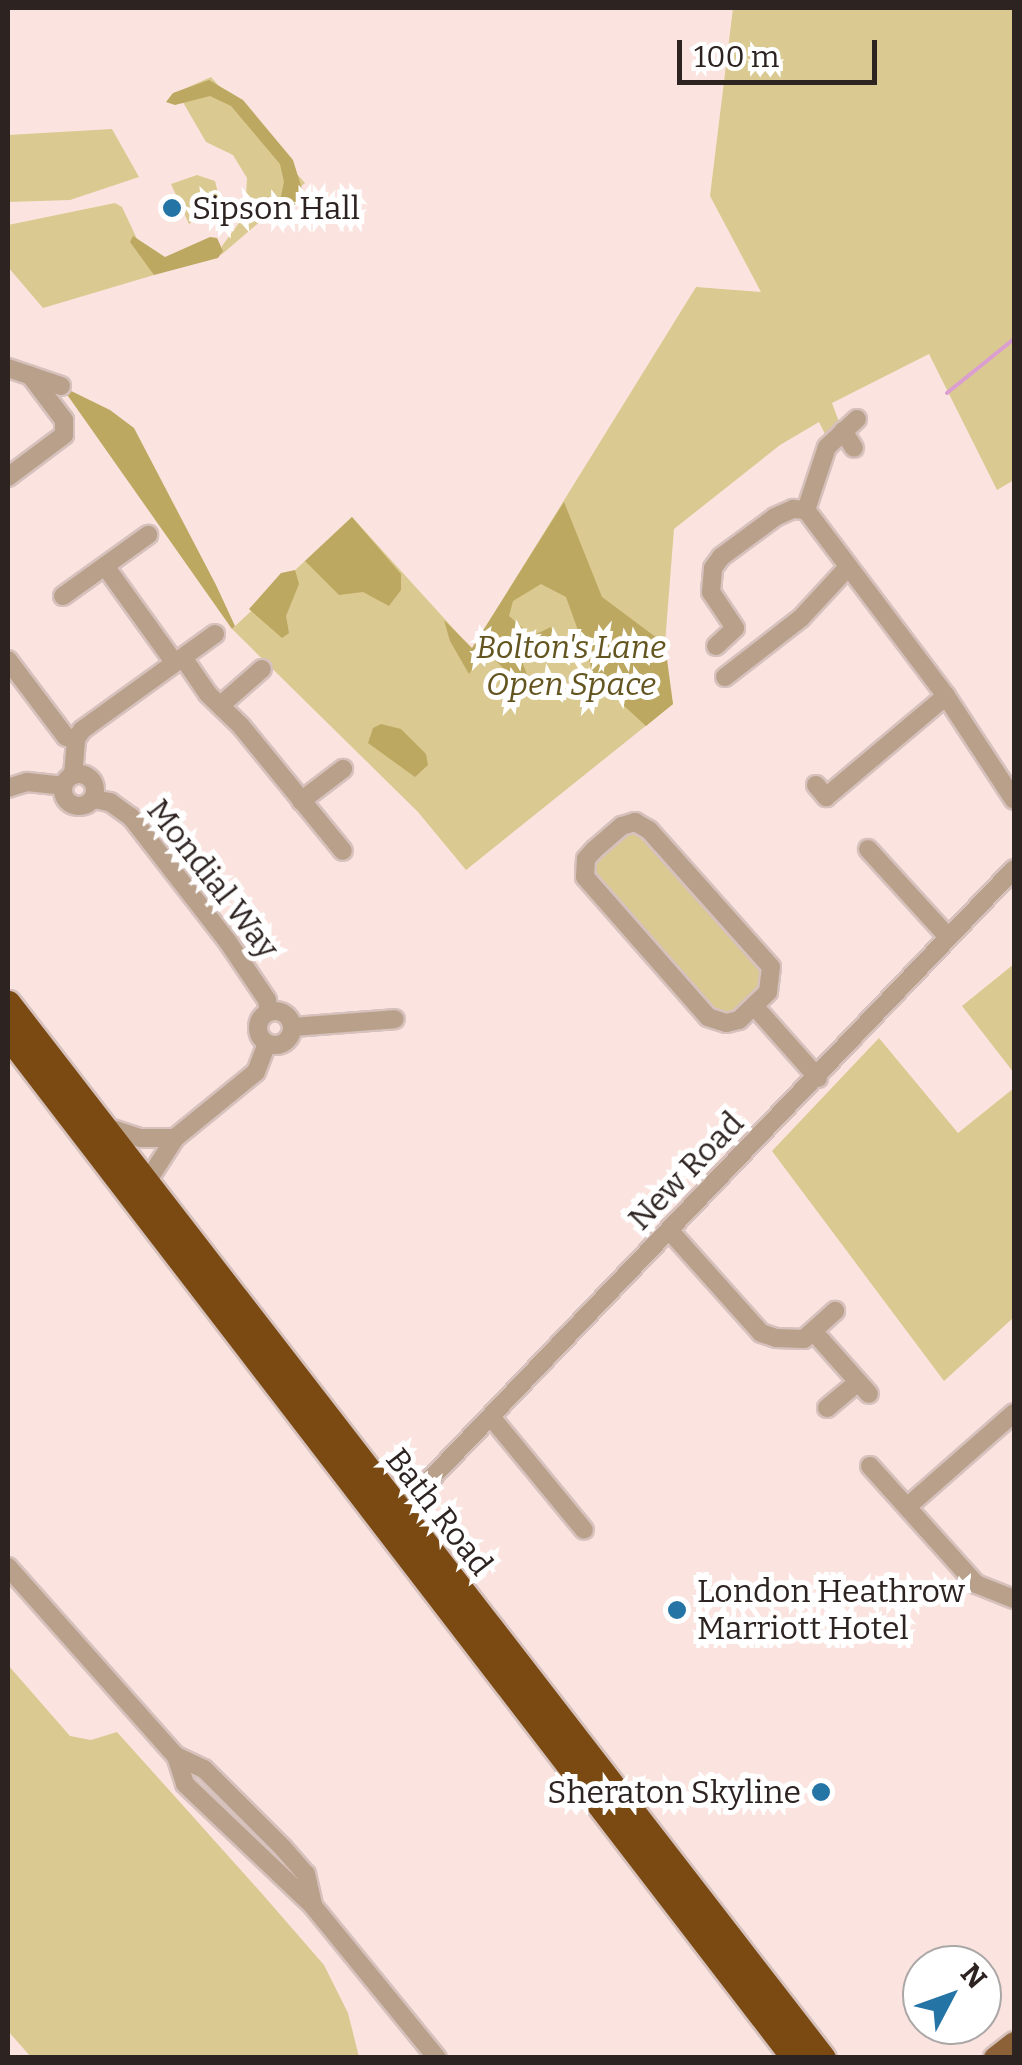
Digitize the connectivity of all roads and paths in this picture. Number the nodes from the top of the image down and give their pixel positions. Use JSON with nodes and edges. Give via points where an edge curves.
{"nodes":[{"id":1,"x":8,"y":368,"type":"edge"},
{"id":2,"x":30,"y":375,"type":"junction"},
{"id":3,"x":61,"y":386,"type":"dead end"},
{"id":4,"x":854,"y":448,"type":"dead end"},
{"id":5,"x":8,"y":476,"type":"edge"},
{"id":6,"x":806,"y":510,"type":"junction"},
{"id":7,"x":148,"y":534,"type":"dead end"},
{"id":8,"x":106,"y":566,"type":"junction"},
{"id":9,"x":848,"y":568,"type":"junction"},
{"id":10,"x":63,"y":596,"type":"dead end"},
{"id":11,"x":215,"y":634,"type":"dead end"},
{"id":12,"x":716,"y":646,"type":"dead end"},
{"id":13,"x":8,"y":660,"type":"edge"},
{"id":14,"x":179,"y":661,"type":"junction"},
{"id":15,"x":262,"y":669,"type":"dead end"},
{"id":16,"x":726,"y":677,"type":"dead end"},
{"id":17,"x":946,"y":696,"type":"junction"},
{"id":18,"x":222,"y":704,"type":"junction"},
{"id":19,"x":76,"y":739,"type":"junction"},
{"id":20,"x":342,"y":769,"type":"dead end"},
{"id":21,"x":68,"y":780,"type":"junction"},
{"id":22,"x":816,"y":785,"type":"dead end"},
{"id":23,"x":8,"y":788,"type":"edge"},
{"id":24,"x":94,"y":799,"type":"junction"},
{"id":25,"x":1014,"y":800,"type":"edge"},
{"id":26,"x":301,"y":801,"type":"junction"},
{"id":27,"x":868,"y":849,"type":"dead end"},
{"id":28,"x":343,"y":850,"type":"dead end"},
{"id":29,"x":1014,"y":869,"type":"edge"},
{"id":30,"x":948,"y":937,"type":"junction"},
{"id":31,"x":8,"y":1003,"type":"edge"},
{"id":32,"x":755,"y":1007,"type":"junction"},
{"id":33,"x":269,"y":1012,"type":"junction"},
{"id":34,"x":396,"y":1018,"type":"dead end"},
{"id":35,"x":292,"y":1028,"type":"junction"},
{"id":36,"x":8,"y":1036,"type":"edge"},
{"id":37,"x":267,"y":1044,"type":"junction"},
{"id":38,"x":818,"y":1078,"type":"junction"},
{"id":39,"x":100,"y":1125,"type":"junction"},
{"id":40,"x":175,"y":1138,"type":"junction"},
{"id":41,"x":145,"y":1185,"type":"junction"},
{"id":42,"x":669,"y":1230,"type":"junction"},
{"id":43,"x":835,"y":1312,"type":"dead end"},
{"id":44,"x":813,"y":1331,"type":"junction"},
{"id":45,"x":827,"y":1408,"type":"dead end"},
{"id":46,"x":1014,"y":1412,"type":"edge"},
{"id":47,"x":491,"y":1417,"type":"junction"},
{"id":48,"x":870,"y":1466,"type":"dead end"},
{"id":49,"x":907,"y":1507,"type":"junction"},
{"id":50,"x":398,"y":1514,"type":"junction"},
{"id":51,"x":584,"y":1530,"type":"dead end"},
{"id":52,"x":8,"y":1567,"type":"edge"},
{"id":53,"x":1014,"y":1599,"type":"edge"},
{"id":54,"x":1014,"y":2043,"type":"edge"},
{"id":55,"x":438,"y":2058,"type":"edge"},
{"id":56,"x":794,"y":2058,"type":"edge"},
{"id":57,"x":823,"y":2058,"type":"edge"},
{"id":58,"x":995,"y":2058,"type":"edge"}],
"edges":[{"from":1,"to":2,"type":"street"},
{"from":2,"to":3,"type":"street"},
{"from":2,"to":5,"type":"street","via":[[64,420],[64,435]]},
{"from":4,"to":6,"type":"street","via":[[850,425],[827,447]]},
{"from":6,"to":9,"type":"street"},
{"from":6,"to":12,"type":"street","via":[[775,517],[713,568],[712,592],[734,628]]},
{"from":7,"to":8,"type":"street"},
{"from":8,"to":10,"type":"street"},
{"from":8,"to":14,"type":"street"},
{"from":9,"to":16,"type":"street","via":[[801,618]]},
{"from":9,"to":17,"type":"street"},
{"from":11,"to":14,"type":"street"},
{"from":13,"to":19,"type":"street","via":[[66,737]]},
{"from":14,"to":18,"type":"street"},
{"from":14,"to":19,"type":"street"},
{"from":15,"to":18,"type":"street"},
{"from":17,"to":22,"type":"street","via":[[826,797]]},
{"from":17,"to":25,"type":"street"},
{"from":18,"to":26,"type":"street"},
{"from":19,"to":21,"type":"street"},
{"from":20,"to":26,"type":"street"},
{"from":21,"to":23,"type":"street"},
{"from":21,"to":24,"type":"street","via":[[92,780]]},
{"from":21,"to":24,"type":"street","via":[[64,797],[72,805]]},
{"from":24,"to":33,"type":"street","name":"Mondial Way","via":[[131,817],[228,942]]},
{"from":26,"to":28,"type":"street"},
{"from":27,"to":30,"type":"street"},
{"from":29,"to":30,"type":"street","name":"New Road"},
{"from":30,"to":38,"type":"street","name":"New Road"},
{"from":31,"to":39,"type":"highway","name":"Bath Road"},
{"from":32,"to":32,"type":"street","via":[[771,986],[769,963],[649,830],[626,824],[594,850],[585,864],[590,885],[708,1017],[730,1023]]},
{"from":32,"to":38,"type":"street"},
{"from":33,"to":35,"type":"street","via":[[284,1014]]},
{"from":33,"to":37,"type":"street","via":[[258,1024]]},
{"from":34,"to":35,"type":"street"},
{"from":35,"to":37,"type":"street","via":[[282,1044]]},
{"from":36,"to":56,"type":"highway","name":"Bath Road"},
{"from":37,"to":40,"type":"street","via":[[256,1072]]},
{"from":38,"to":42,"type":"street","name":"New Road"},
{"from":39,"to":40,"type":"street","via":[[146,1139]]},
{"from":39,"to":41,"type":"highway","name":"Bath Road"},
{"from":40,"to":41,"type":"street"},
{"from":41,"to":50,"type":"highway","name":"Bath Road"},
{"from":42,"to":44,"type":"street","via":[[760,1332],[804,1339]]},
{"from":42,"to":47,"type":"street","name":"New Road"},
{"from":43,"to":44,"type":"street"},
{"from":44,"to":45,"type":"street","via":[[863,1388]]},
{"from":46,"to":49,"type":"street"},
{"from":47,"to":50,"type":"street","name":"New Road"},
{"from":47,"to":51,"type":"street","via":[[548,1474]]},
{"from":48,"to":49,"type":"street"},
{"from":49,"to":53,"type":"street","via":[[976,1584]]},
{"from":50,"to":57,"type":"highway","name":"Bath Road"},
{"from":52,"to":55,"type":"street","via":[[176,1756],[204,1769],[306,1874],[313,1906]]},
{"from":54,"to":58,"type":"main road"}]}
